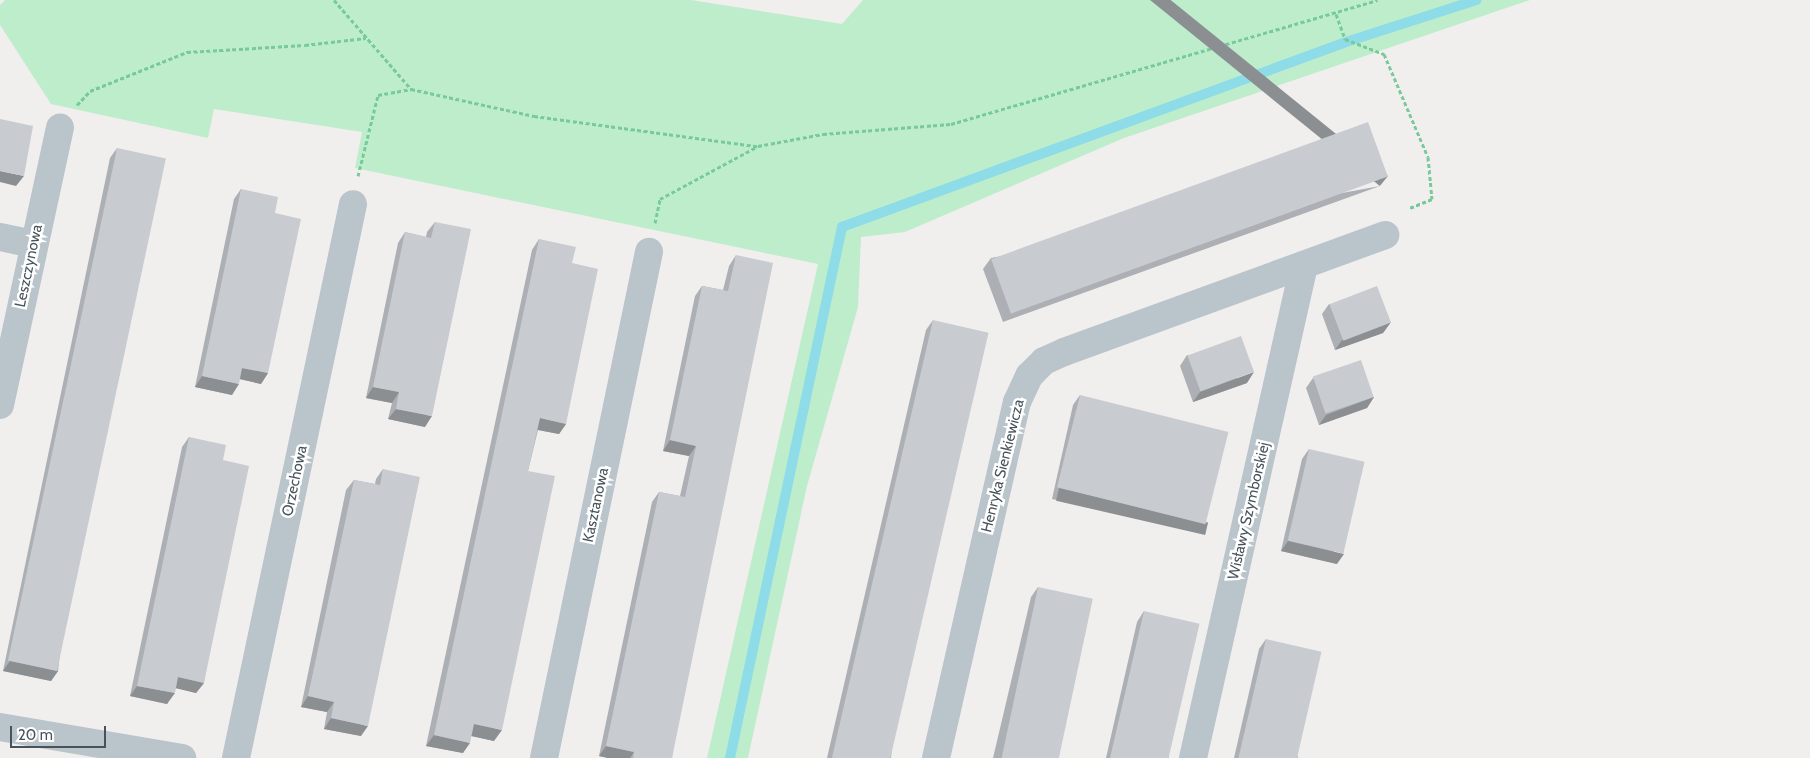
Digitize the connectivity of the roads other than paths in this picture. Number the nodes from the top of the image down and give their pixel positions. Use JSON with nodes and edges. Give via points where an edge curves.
{"nodes":[{"id":1,"x":60,"y":127,"type":"road end"},
{"id":2,"x":355,"y":191,"type":"road end"},
{"id":3,"x":1385,"y":235,"type":"dead end"},
{"id":4,"x":0,"y":237,"type":"edge"},
{"id":5,"x":652,"y":239,"type":"road end"},
{"id":6,"x":33,"y":244,"type":"junction"},
{"id":7,"x":1304,"y":265,"type":"junction"},
{"id":8,"x":0,"y":405,"type":"edge"},
{"id":9,"x":0,"y":727,"type":"edge"},
{"id":10,"x":182,"y":758,"type":"edge"},
{"id":11,"x":236,"y":758,"type":"edge"},
{"id":12,"x":544,"y":758,"type":"edge"},
{"id":13,"x":936,"y":758,"type":"edge"},
{"id":14,"x":1194,"y":758,"type":"edge"}],
"edges":[{"from":1,"to":6,"type":"street","name":"Leszczynowa"},
{"from":2,"to":11,"type":"street","name":"Orzechowa"},
{"from":3,"to":7,"type":"street","name":"Henryka Sienkiewicza"},
{"from":4,"to":6,"type":"street"},
{"from":5,"to":12,"type":"street","name":"Kasztanowa"},
{"from":6,"to":8,"type":"street","name":"Leszczynowa"},
{"from":7,"to":13,"type":"street","name":"Henryka Sienkiewicza","via":[[1064,352],[1044,361],[1029,376],[1017,402]]},
{"from":7,"to":14,"type":"street","name":"Wisławy Szymborskiej"},
{"from":9,"to":10,"type":"street"}]}
